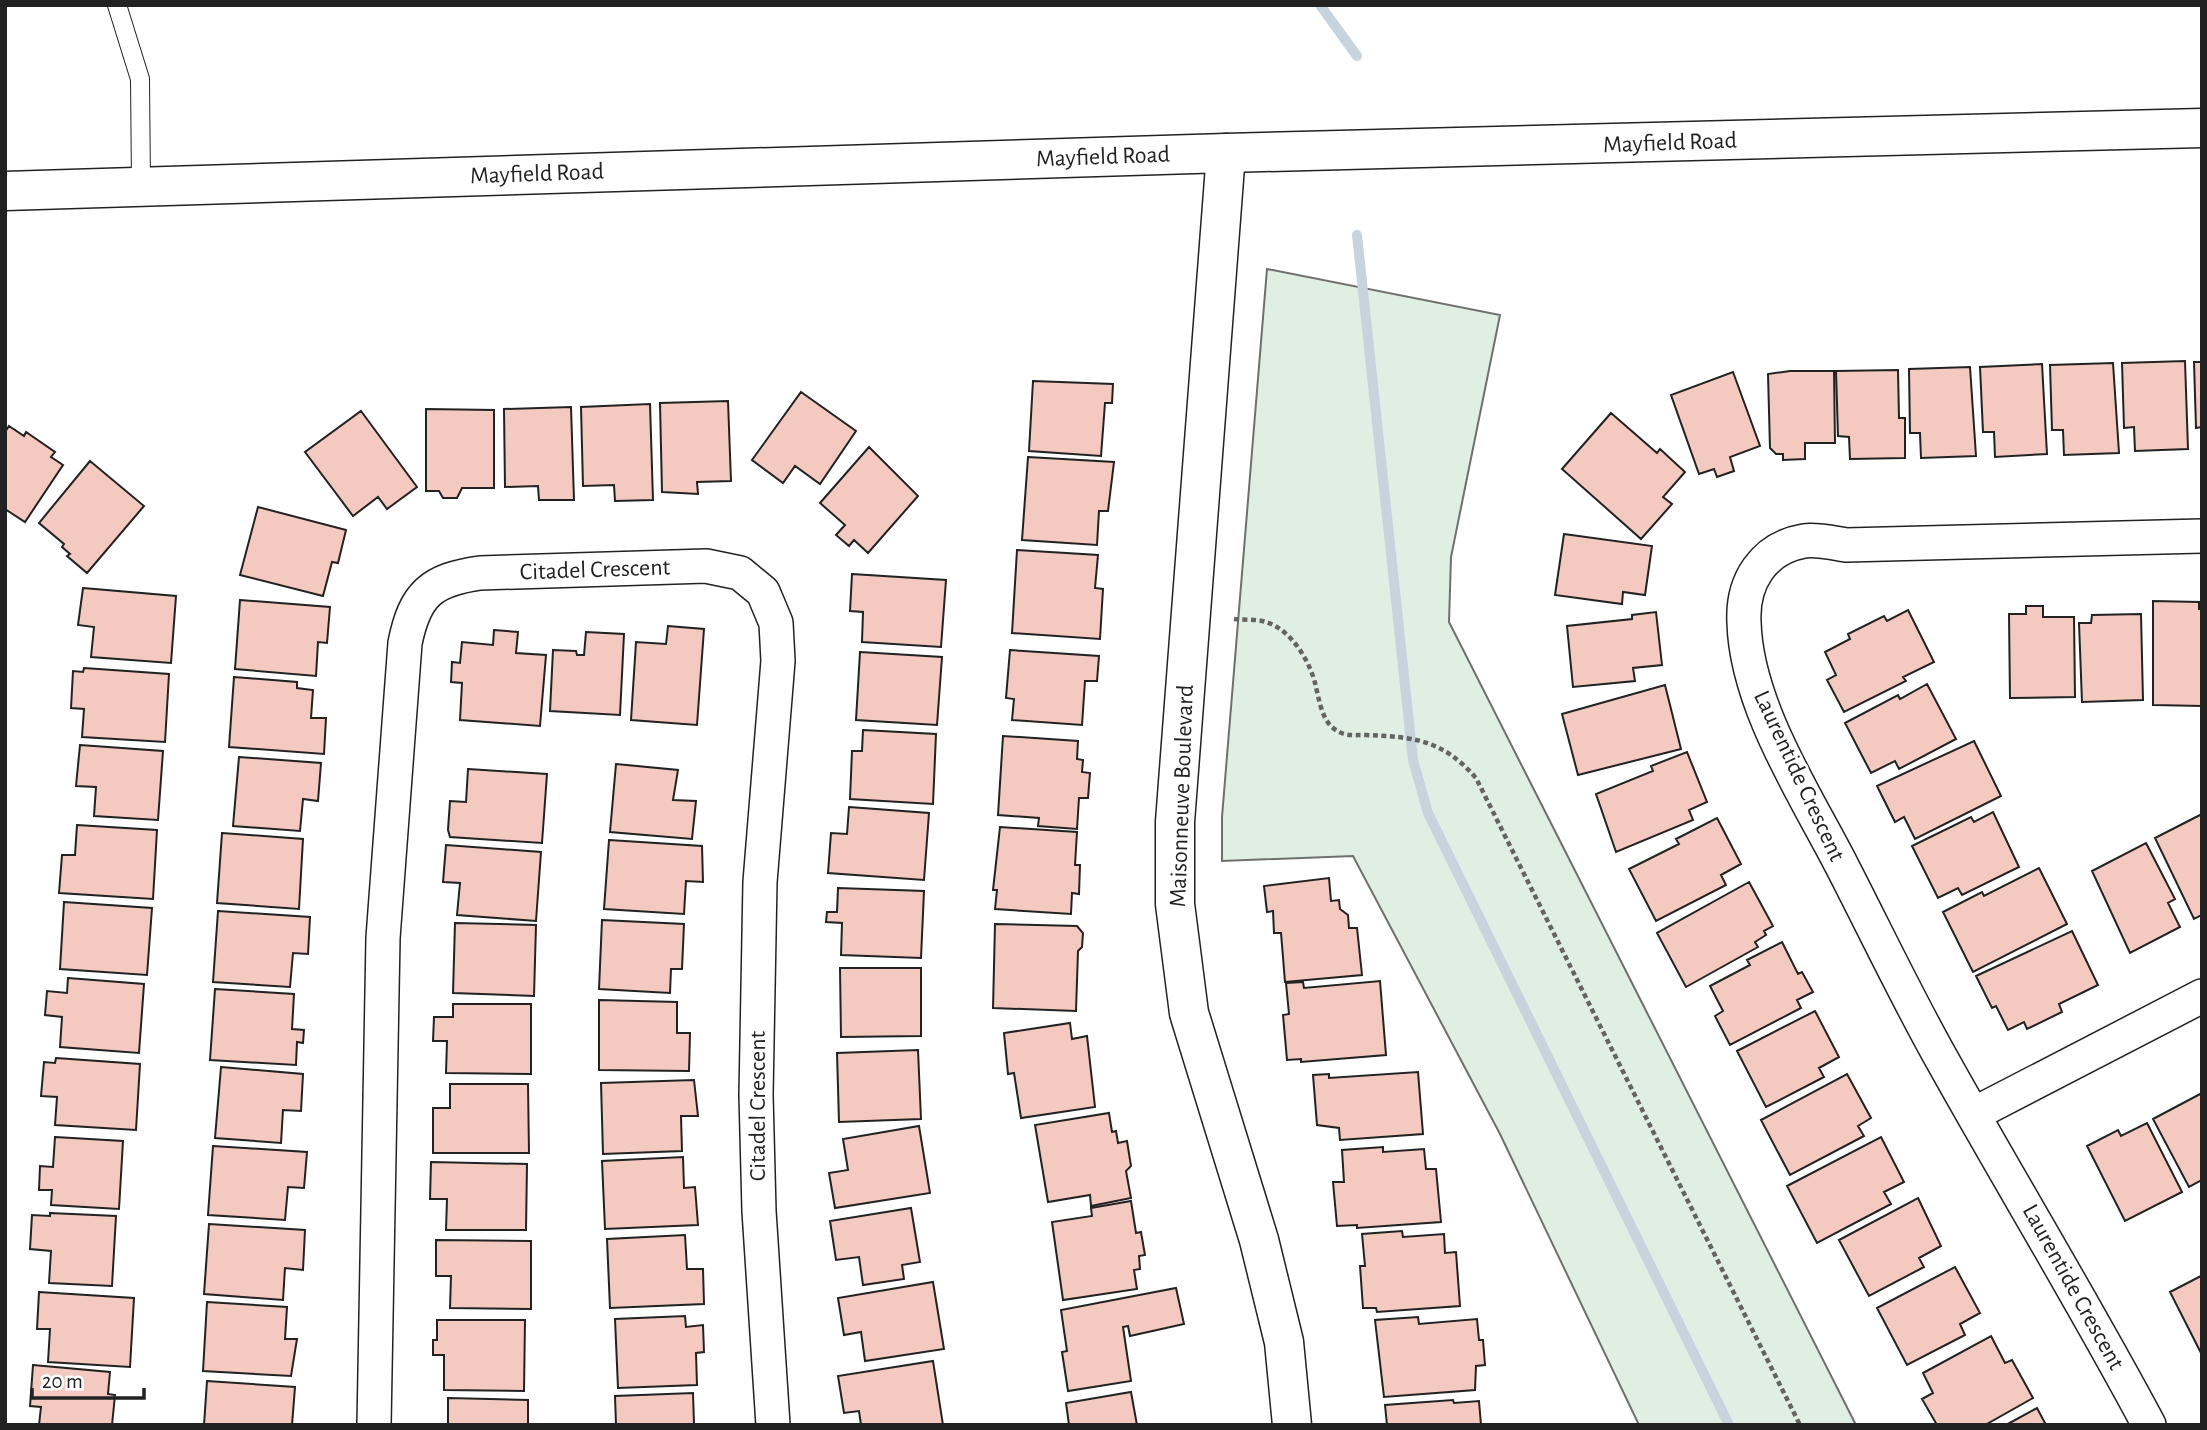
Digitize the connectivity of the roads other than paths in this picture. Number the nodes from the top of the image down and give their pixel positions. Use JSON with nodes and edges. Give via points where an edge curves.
{"nodes":[{"id":1,"x":117,"y":5,"type":"edge"},
{"id":2,"x":2202,"y":128,"type":"edge"},
{"id":3,"x":1226,"y":153,"type":"junction"},
{"id":4,"x":141,"y":187,"type":"junction"},
{"id":5,"x":5,"y":191,"type":"edge"},
{"id":6,"x":2202,"y":536,"type":"edge"},
{"id":7,"x":2202,"y":996,"type":"edge"},
{"id":8,"x":1974,"y":1114,"type":"junction"},
{"id":9,"x":374,"y":1425,"type":"edge"},
{"id":10,"x":773,"y":1425,"type":"edge"},
{"id":11,"x":1292,"y":1425,"type":"edge"},
{"id":12,"x":2149,"y":1425,"type":"edge"}],
"edges":[{"from":1,"to":4,"type":"lane","via":[[140,79]]},
{"from":2,"to":3,"type":"main road","name":"Mayfield Road"},
{"from":3,"to":4,"type":"main road","name":"Mayfield Road"},
{"from":3,"to":11,"type":"main road","name":"Maisonneuve Boulevard","via":[[1175,822],[1175,904],[1189,1013],[1259,1240],[1284,1342]]},
{"from":4,"to":5,"type":"main road","name":"Mayfield Road"},
{"from":6,"to":8,"type":"street","name":"Laurentide Crescent","via":[[1846,545],[1805,541],[1777,550],[1756,568],[1744,621],[1760,701]]},
{"from":7,"to":8,"type":"street"},
{"from":8,"to":12,"type":"street","name":"Laurentide Crescent"},
{"from":9,"to":10,"type":"street","name":"Citadel Crescent","via":[[383,938],[405,643],[411,616],[425,592],[449,578],[480,573],[706,566],[740,573],[763,592],[776,622],[778,661],[760,883],[756,1095]]}]}
